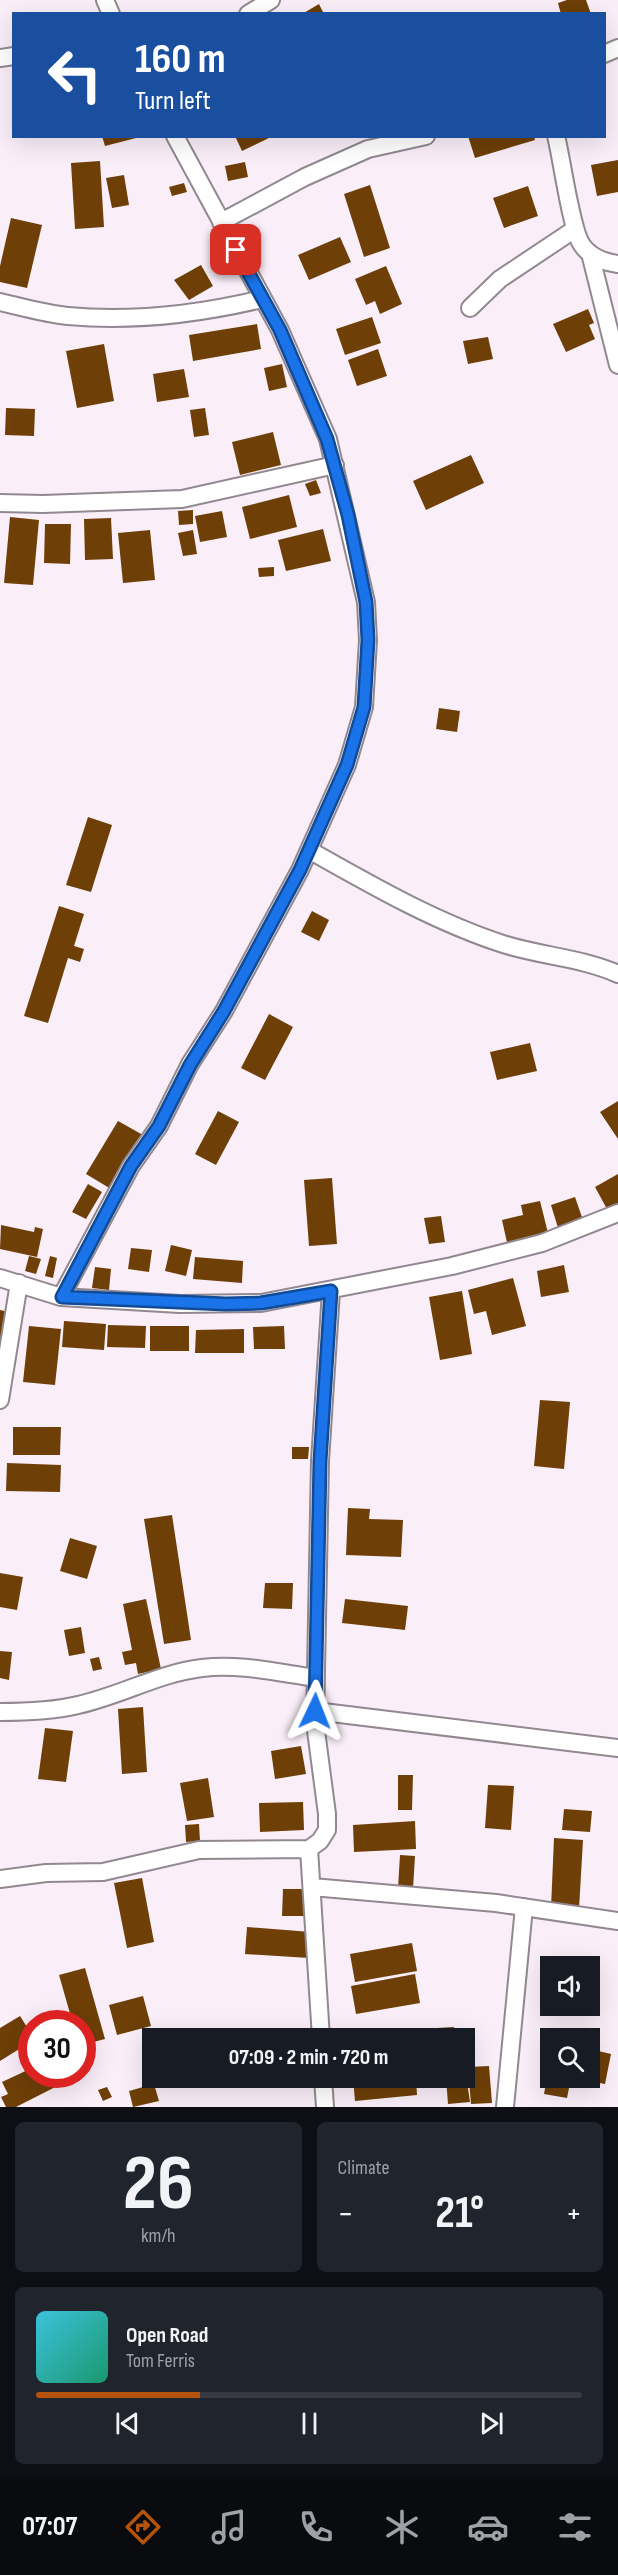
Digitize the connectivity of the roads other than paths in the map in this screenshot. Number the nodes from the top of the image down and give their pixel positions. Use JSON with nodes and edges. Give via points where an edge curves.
{"nodes":[{"id":1,"x":271,"y":0,"type":"edge"},
{"id":2,"x":251,"y":12,"type":"edge"},
{"id":3,"x":177,"y":138,"type":"edge"},
{"id":4,"x":417,"y":138,"type":"edge"},
{"id":5,"x":556,"y":138,"type":"edge"},
{"id":6,"x":221,"y":222,"type":"junction"},
{"id":7,"x":575,"y":229,"type":"junction"},
{"id":8,"x":590,"y":253,"type":"junction"},
{"id":9,"x":618,"y":264,"type":"edge"},
{"id":10,"x":262,"y":299,"type":"junction"},
{"id":11,"x":0,"y":302,"type":"edge"},
{"id":12,"x":470,"y":308,"type":"dead end"},
{"id":13,"x":618,"y":364,"type":"edge"},
{"id":14,"x":334,"y":465,"type":"junction"},
{"id":15,"x":0,"y":503,"type":"edge"},
{"id":16,"x":309,"y":850,"type":"junction"},
{"id":17,"x":618,"y":975,"type":"edge"},
{"id":18,"x":618,"y":1213,"type":"edge"},
{"id":19,"x":0,"y":1278,"type":"edge"},
{"id":20,"x":19,"y":1283,"type":"junction"},
{"id":21,"x":331,"y":1291,"type":"junction"},
{"id":22,"x":62,"y":1297,"type":"junction"},
{"id":23,"x":0,"y":1400,"type":"edge"},
{"id":24,"x":316,"y":1678,"type":"junction"},
{"id":25,"x":315,"y":1711,"type":"junction"},
{"id":26,"x":0,"y":1712,"type":"edge"},
{"id":27,"x":618,"y":1748,"type":"edge"},
{"id":28,"x":309,"y":1849,"type":"junction"},
{"id":29,"x":0,"y":1879,"type":"edge"},
{"id":30,"x":312,"y":1887,"type":"junction"},
{"id":31,"x":524,"y":1907,"type":"junction"},
{"id":32,"x":618,"y":1921,"type":"edge"},
{"id":33,"x":320,"y":2028,"type":"edge"},
{"id":34,"x":324,"y":2088,"type":"edge"},
{"id":35,"x":325,"y":2107,"type":"edge"},
{"id":36,"x":505,"y":2107,"type":"edge"}],
"edges":[{"from":1,"to":2,"type":"street"},
{"from":3,"to":6,"type":"street"},
{"from":4,"to":6,"type":"street","via":[[368,149]]},
{"from":5,"to":7,"type":"street"},
{"from":6,"to":10,"type":"street"},
{"from":7,"to":8,"type":"street"},
{"from":7,"to":12,"type":"street","via":[[500,279]]},
{"from":8,"to":9,"type":"street"},
{"from":8,"to":13,"type":"street"},
{"from":10,"to":11,"type":"street","via":[[217,310],[146,317],[67,316]]},
{"from":10,"to":14,"type":"street","via":[[302,377]]},
{"from":14,"to":15,"type":"street","via":[[182,499]]},
{"from":14,"to":16,"type":"street","via":[[366,602],[365,696],[347,765]]},
{"from":16,"to":17,"type":"street","via":[[407,903],[503,944],[578,961]]},
{"from":16,"to":22,"type":"street","via":[[224,1011],[190,1065],[159,1126],[131,1166]]},
{"from":18,"to":21,"type":"street","via":[[542,1242],[452,1266]]},
{"from":19,"to":20,"type":"street"},
{"from":20,"to":22,"type":"street"},
{"from":20,"to":23,"type":"street"},
{"from":21,"to":22,"type":"street","via":[[261,1303],[226,1304]]},
{"from":21,"to":24,"type":"street","via":[[320,1461]]},
{"from":24,"to":25,"type":"street"},
{"from":24,"to":26,"type":"street","via":[[238,1667],[201,1668],[78,1705]]},
{"from":25,"to":27,"type":"street"},
{"from":25,"to":28,"type":"street","via":[[327,1830]]},
{"from":28,"to":29,"type":"street","via":[[199,1850],[103,1872]]},
{"from":28,"to":30,"type":"street"},
{"from":30,"to":31,"type":"street"},
{"from":30,"to":33,"type":"street"},
{"from":31,"to":32,"type":"street"},
{"from":31,"to":36,"type":"street"},
{"from":34,"to":35,"type":"street"}]}
